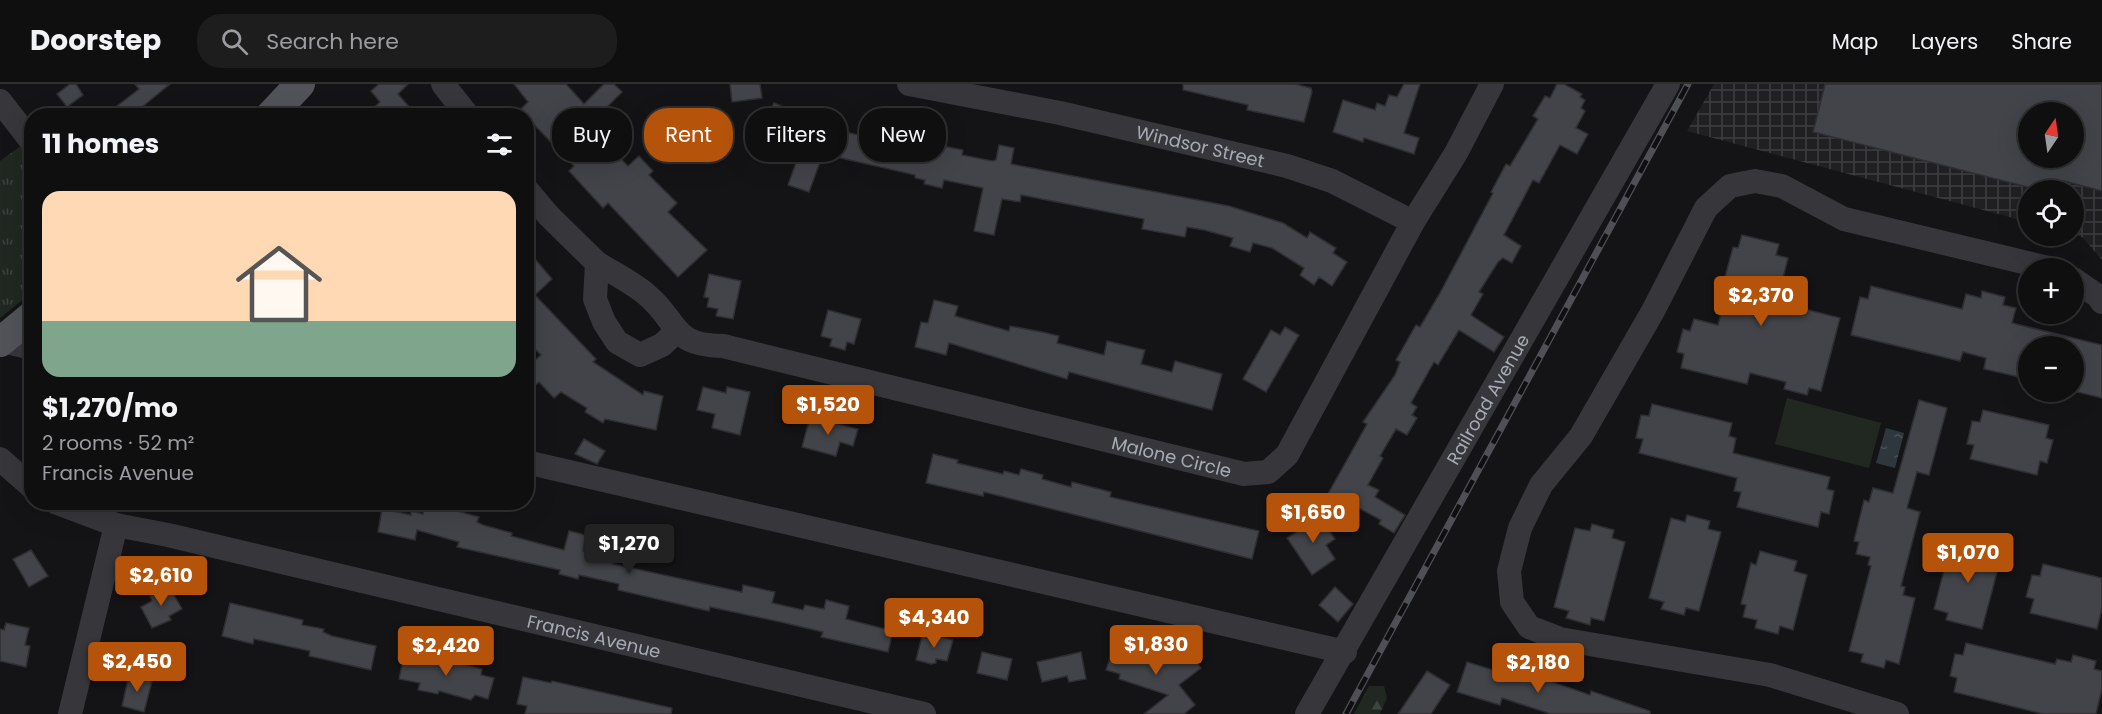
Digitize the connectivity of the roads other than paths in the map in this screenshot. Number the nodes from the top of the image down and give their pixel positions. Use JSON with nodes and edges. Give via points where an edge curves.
{"nodes":[{"id":1,"x":300,"y":84,"type":"edge"},
{"id":2,"x":443,"y":84,"type":"edge"},
{"id":3,"x":909,"y":84,"type":"edge"},
{"id":4,"x":1492,"y":84,"type":"edge"},
{"id":5,"x":1668,"y":84,"type":"edge"},
{"id":6,"x":0,"y":100,"type":"edge"},
{"id":7,"x":278,"y":108,"type":"edge"},
{"id":8,"x":462,"y":108,"type":"edge"},
{"id":9,"x":24,"y":132,"type":"edge"},
{"id":10,"x":534,"y":198,"type":"edge"},
{"id":11,"x":1413,"y":222,"type":"junction"},
{"id":12,"x":2018,"y":261,"type":"edge"},
{"id":13,"x":597,"y":262,"type":"junction"},
{"id":14,"x":2084,"y":286,"type":"edge"},
{"id":15,"x":2102,"y":302,"type":"edge"},
{"id":16,"x":24,"y":322,"type":"edge"},
{"id":17,"x":677,"y":332,"type":"junction"},
{"id":18,"x":1,"y":341,"type":"edge"},
{"id":19,"x":24,"y":346,"type":"edge"},
{"id":20,"x":0,"y":459,"type":"edge"},
{"id":21,"x":534,"y":464,"type":"edge"},
{"id":22,"x":24,"y":480,"type":"edge"},
{"id":23,"x":77,"y":510,"type":"edge"},
{"id":24,"x":116,"y":525,"type":"junction"},
{"id":25,"x":1344,"y":652,"type":"junction"},
{"id":26,"x":70,"y":714,"type":"edge"},
{"id":27,"x":924,"y":714,"type":"edge"},
{"id":28,"x":1307,"y":714,"type":"edge"},
{"id":29,"x":1897,"y":714,"type":"edge"}],
"edges":[{"from":1,"to":7,"type":"main road"},
{"from":2,"to":8,"type":"street"},
{"from":3,"to":11,"type":"street","name":"Windsor Street","via":[[1060,113],[1287,166],[1332,181]]},
{"from":4,"to":11,"type":"street","name":"Malone Circle","via":[[1456,153]]},
{"from":5,"to":25,"type":"street","name":"Railroad Avenue"},
{"from":6,"to":9,"type":"street"},
{"from":10,"to":13,"type":"street","name":"Malone Circle"},
{"from":11,"to":17,"type":"street","name":"Malone Circle","via":[[1287,455],[1268,472],[1244,474],[735,349],[700,346]]},
{"from":12,"to":29,"type":"street","via":[[1844,219],[1782,186],[1755,181],[1730,186],[1706,208],[1653,311],[1581,436],[1541,486],[1520,528],[1509,571],[1512,602],[1529,627],[1560,639],[1770,675]]},
{"from":13,"to":17,"type":"street","name":"Malone Circle","via":[[648,295]]},
{"from":13,"to":17,"type":"street","via":[[595,299],[617,342],[640,355],[662,345]]},
{"from":14,"to":15,"type":"street"},
{"from":16,"to":18,"type":"main road"},
{"from":18,"to":19,"type":"street"},
{"from":20,"to":22,"type":"street"},
{"from":21,"to":25,"type":"street"},
{"from":23,"to":24,"type":"street","name":"Francis Avenue"},
{"from":24,"to":26,"type":"street"},
{"from":24,"to":27,"type":"street","name":"Francis Avenue"},
{"from":25,"to":28,"type":"street","name":"Railroad Avenue"}]}
